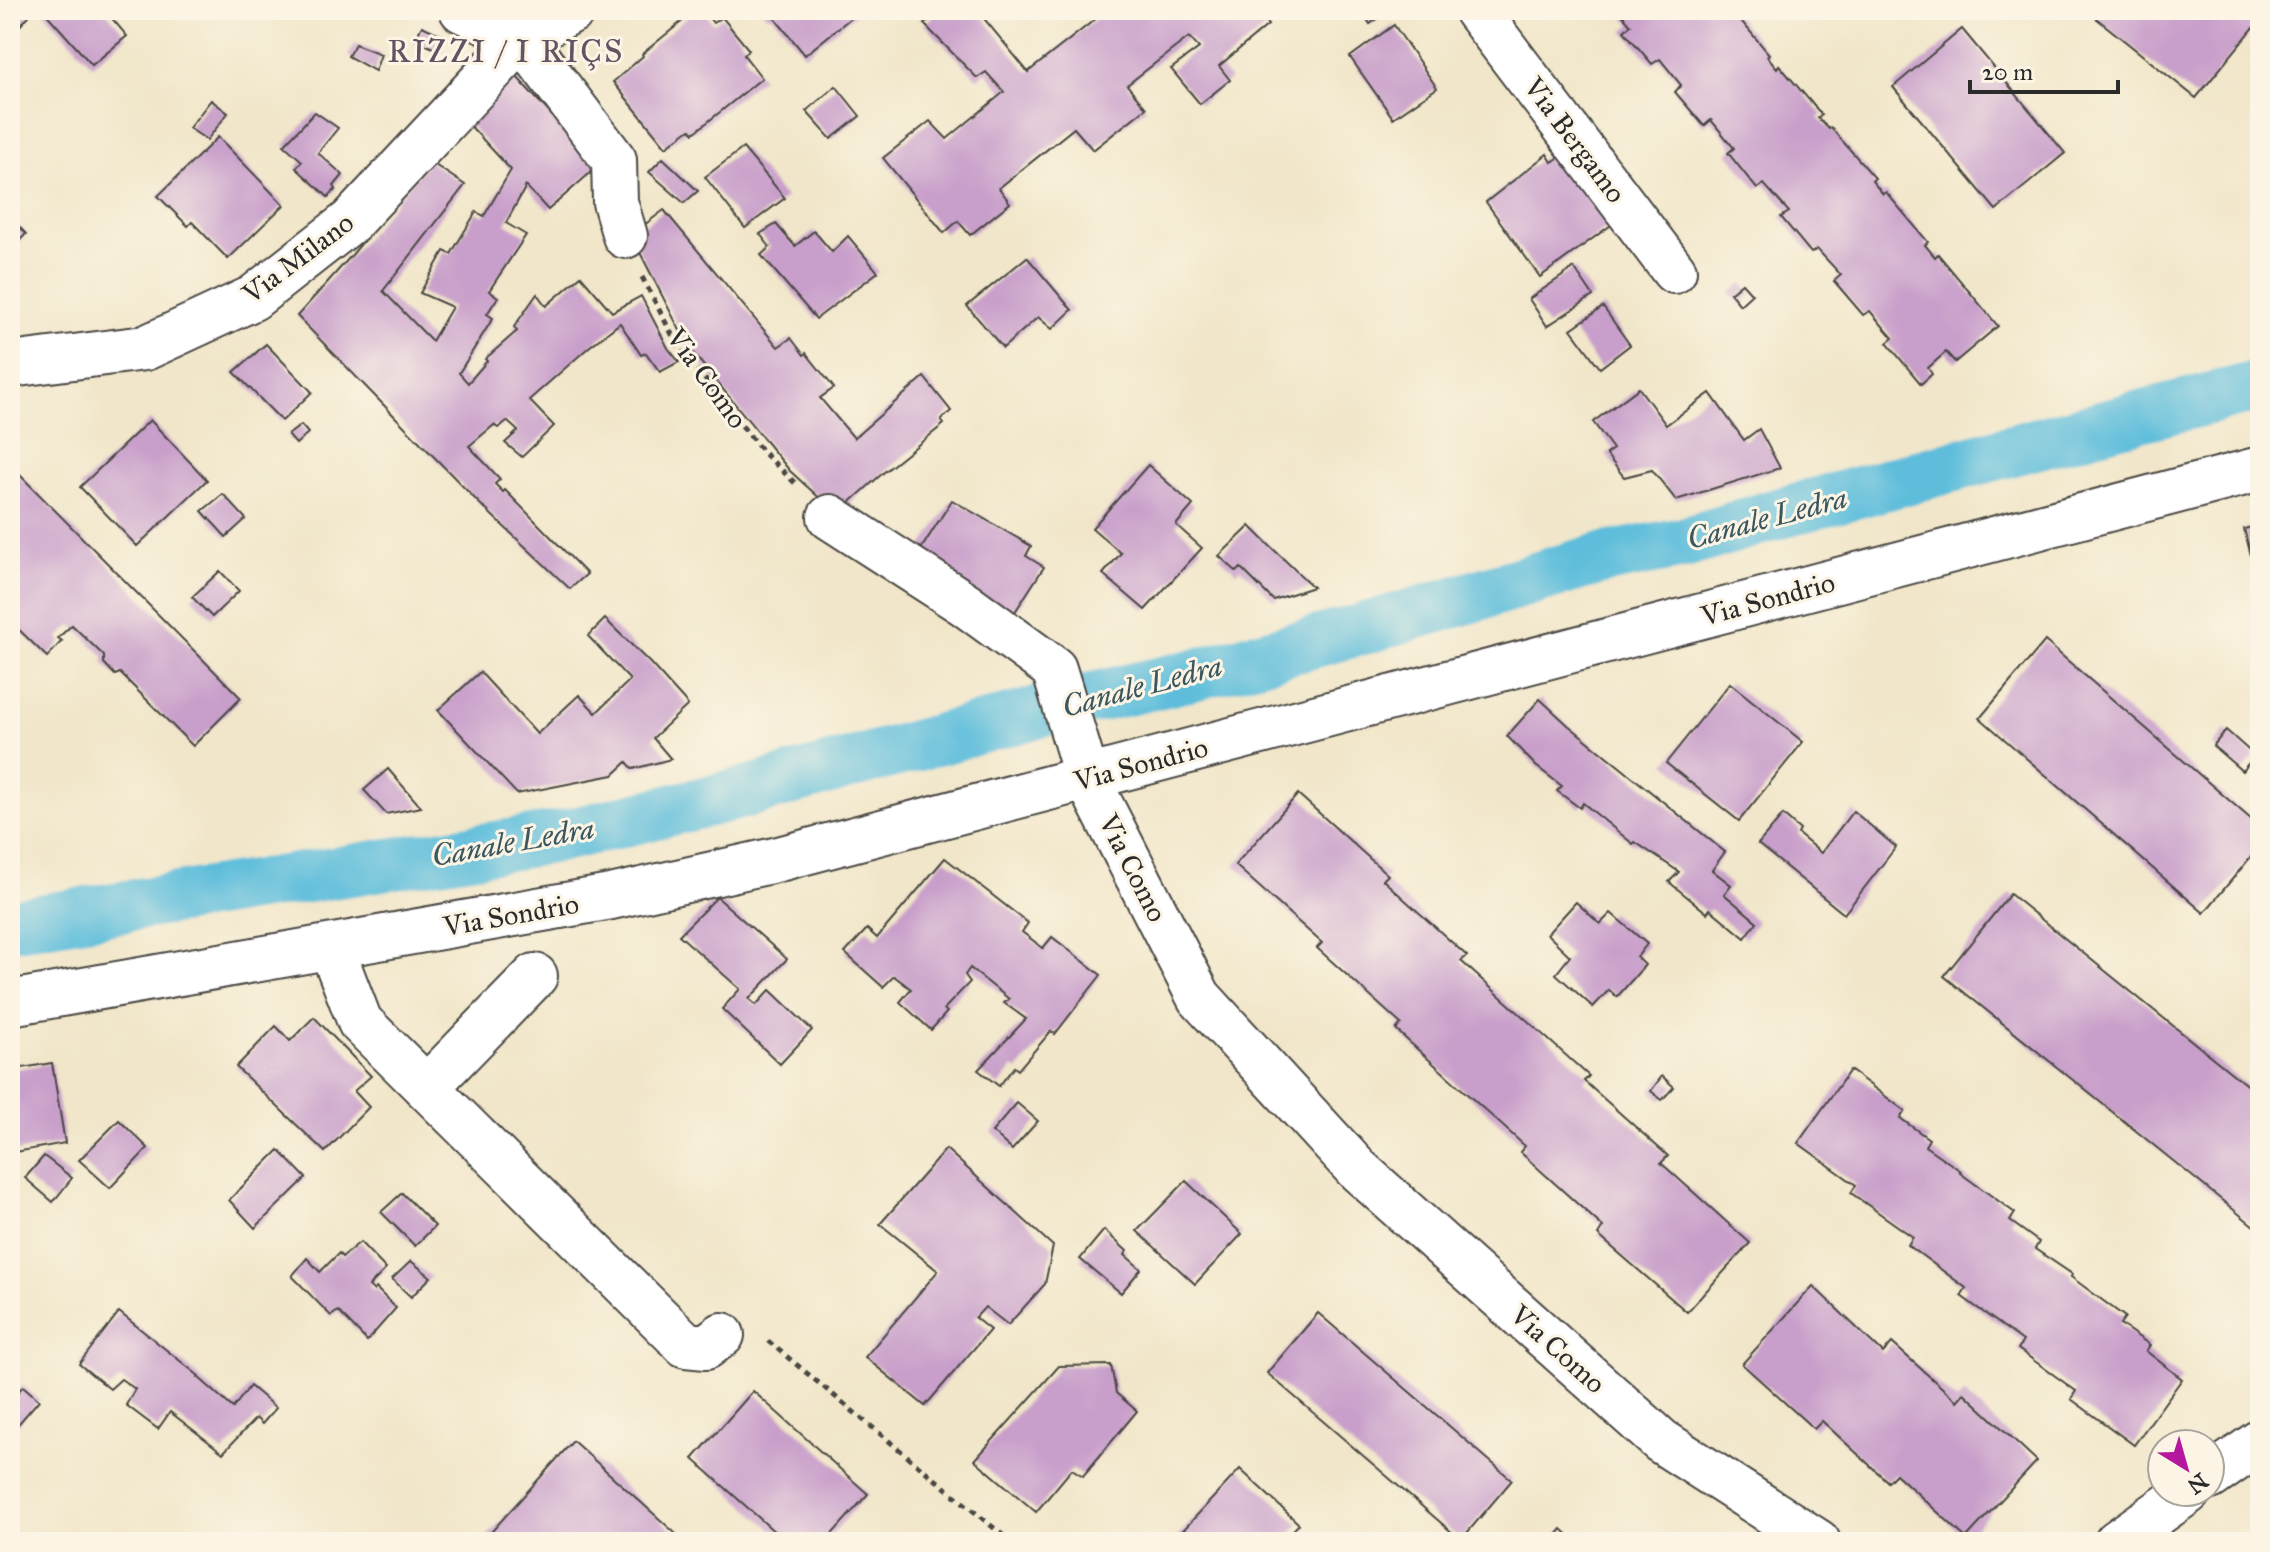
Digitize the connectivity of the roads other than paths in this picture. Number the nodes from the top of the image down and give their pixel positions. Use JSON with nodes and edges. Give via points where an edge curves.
{"nodes":[{"id":1,"x":462,"y":10,"type":"edge"},
{"id":2,"x":573,"y":10,"type":"edge"},
{"id":3,"x":1476,"y":10,"type":"edge"},
{"id":4,"x":522,"y":38,"type":"junction"},
{"id":5,"x":625,"y":236,"type":"road end"},
{"id":6,"x":1674,"y":271,"type":"dead end"},
{"id":7,"x":10,"y":365,"type":"edge"},
{"id":8,"x":2260,"y":469,"type":"edge"},
{"id":9,"x":830,"y":517,"type":"road end"},
{"id":10,"x":1082,"y":762,"type":"junction"},
{"id":11,"x":331,"y":947,"type":"junction"},
{"id":12,"x":535,"y":976,"type":"dead end"},
{"id":13,"x":10,"y":1003,"type":"edge"},
{"id":14,"x":427,"y":1087,"type":"junction"},
{"id":15,"x":722,"y":1335,"type":"road end"},
{"id":16,"x":2260,"y":1442,"type":"edge"},
{"id":17,"x":2226,"y":1466,"type":"edge"},
{"id":18,"x":2165,"y":1508,"type":"edge"},
{"id":19,"x":1818,"y":1542,"type":"edge"},
{"id":20,"x":2117,"y":1542,"type":"edge"}],
"edges":[{"from":1,"to":4,"type":"street"},
{"from":2,"to":4,"type":"street"},
{"from":3,"to":6,"type":"street","name":"Via Bergamo"},
{"from":4,"to":5,"type":"street","via":[[614,160],[615,202]]},
{"from":4,"to":7,"type":"street","name":"Via Milano","via":[[351,221],[253,298],[145,348]]},
{"from":8,"to":10,"type":"street","name":"Via Sondrio"},
{"from":9,"to":10,"type":"street","name":"Via Como","via":[[1054,669]]},
{"from":10,"to":11,"type":"street","name":"Via Sondrio","via":[[775,860],[611,897]]},
{"from":10,"to":19,"type":"street","name":"Via Como","via":[[1199,997],[1356,1168],[1661,1441]]},
{"from":11,"to":13,"type":"street","name":"Via Sondrio"},
{"from":11,"to":14,"type":"street","via":[[360,1022]]},
{"from":12,"to":14,"type":"street"},
{"from":14,"to":15,"type":"street","via":[[686,1345],[706,1347]]},
{"from":16,"to":17,"type":"street"},
{"from":18,"to":20,"type":"street"}]}
